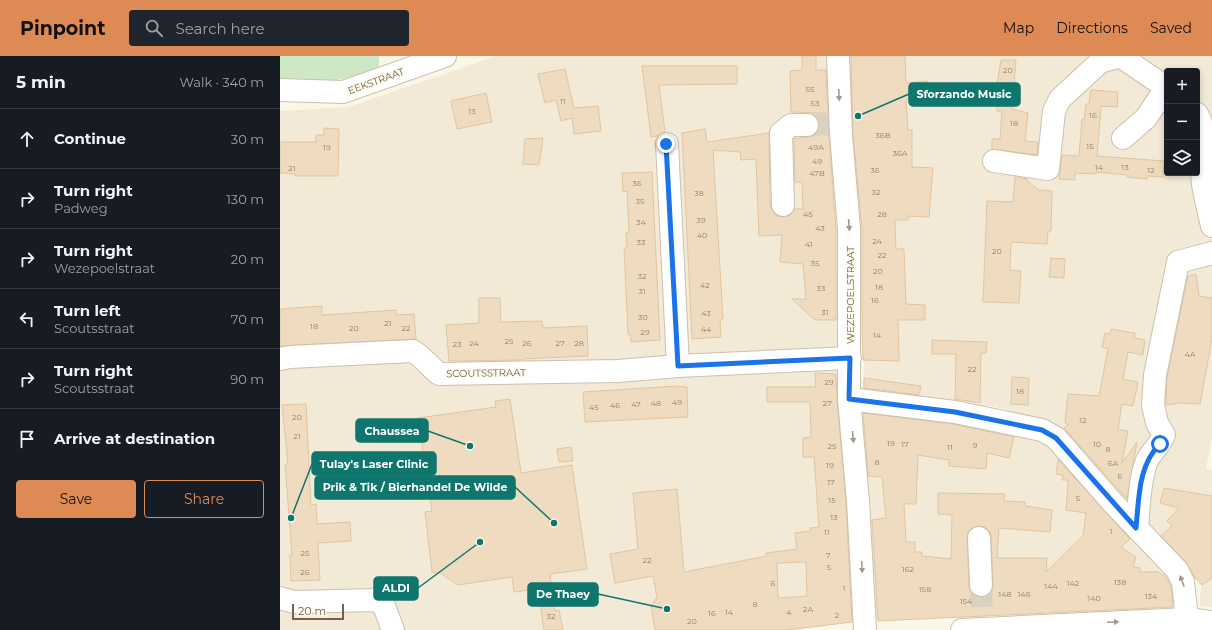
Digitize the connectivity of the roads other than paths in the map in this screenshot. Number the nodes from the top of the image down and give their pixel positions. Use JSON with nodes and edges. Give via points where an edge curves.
{"nodes":[{"id":1,"x":445,"y":56,"type":"edge"},
{"id":2,"x":838,"y":56,"type":"edge"},
{"id":3,"x":1120,"y":56,"type":"edge"},
{"id":4,"x":1164,"y":86,"type":"edge"},
{"id":5,"x":280,"y":90,"type":"edge"},
{"id":6,"x":1164,"y":92,"type":"edge"},
{"id":7,"x":1200,"y":118,"type":"edge"},
{"id":8,"x":807,"y":125,"type":"tunnel mouth"},
{"id":9,"x":1123,"y":138,"type":"dead end"},
{"id":10,"x":666,"y":144,"type":"dead end"},
{"id":11,"x":994,"y":161,"type":"dead end"},
{"id":12,"x":783,"y":205,"type":"dead end"},
{"id":13,"x":1212,"y":226,"type":"edge"},
{"id":14,"x":1212,"y":252,"type":"edge"},
{"id":15,"x":850,"y":358,"type":"junction"},
{"id":16,"x":280,"y":359,"type":"edge"},
{"id":17,"x":678,"y":366,"type":"junction"},
{"id":18,"x":849,"y":399,"type":"junction"},
{"id":19,"x":1136,"y":528,"type":"junction"},
{"id":20,"x":979,"y":538,"type":"dead end"},
{"id":21,"x":981,"y":585,"type":"tunnel mouth"},
{"id":22,"x":280,"y":598,"type":"edge"},
{"id":23,"x":1187,"y":619,"type":"junction"},
{"id":24,"x":1212,"y":622,"type":"edge"},
{"id":25,"x":976,"y":625,"type":"edge"},
{"id":26,"x":393,"y":630,"type":"edge"},
{"id":27,"x":865,"y":630,"type":"edge"}],
"edges":[{"from":1,"to":5,"type":"street","name":"EEKSTRAAT","via":[[343,92]]},
{"from":2,"to":15,"type":"street","name":"WEZEPOELSTRAAT","one_way":true,"via":[[836,124],[849,229]]},
{"from":3,"to":4,"type":"street"},
{"from":3,"to":11,"type":"street","via":[[1100,62],[1060,99],[1054,111],[1048,169]]},
{"from":6,"to":9,"type":"street","via":[[1146,118]]},
{"from":7,"to":13,"type":"street","via":[[1204,136],[1203,177]]},
{"from":8,"to":12,"type":"street","via":[[791,125],[781,133]]},
{"from":10,"to":17,"type":"street"},
{"from":14,"to":19,"type":"street","via":[[1178,262],[1155,375],[1153,405],[1157,423],[1164,435],[1144,470]]},
{"from":15,"to":17,"type":"street","name":"SCOUTSSTRAAT"},
{"from":15,"to":18,"type":"street","name":"WEZEPOELSTRAAT"},
{"from":16,"to":17,"type":"street","name":"SCOUTSSTRAAT","via":[[413,351],[424,358],[439,374],[618,371]]},
{"from":18,"to":19,"type":"street","via":[[955,412],[1042,430],[1056,438]]},
{"from":18,"to":27,"type":"street","name":"WEZEPOELSTRAAT","one_way":true},
{"from":23,"to":19,"type":"street","one_way":true,"via":[[1183,582],[1177,570]]},
{"from":20,"to":21,"type":"street"},
{"from":22,"to":26,"type":"street","via":[[294,602],[377,600],[384,606]]},
{"from":23,"to":24,"type":"street"},
{"from":25,"to":23,"type":"street","one_way":true}]}
